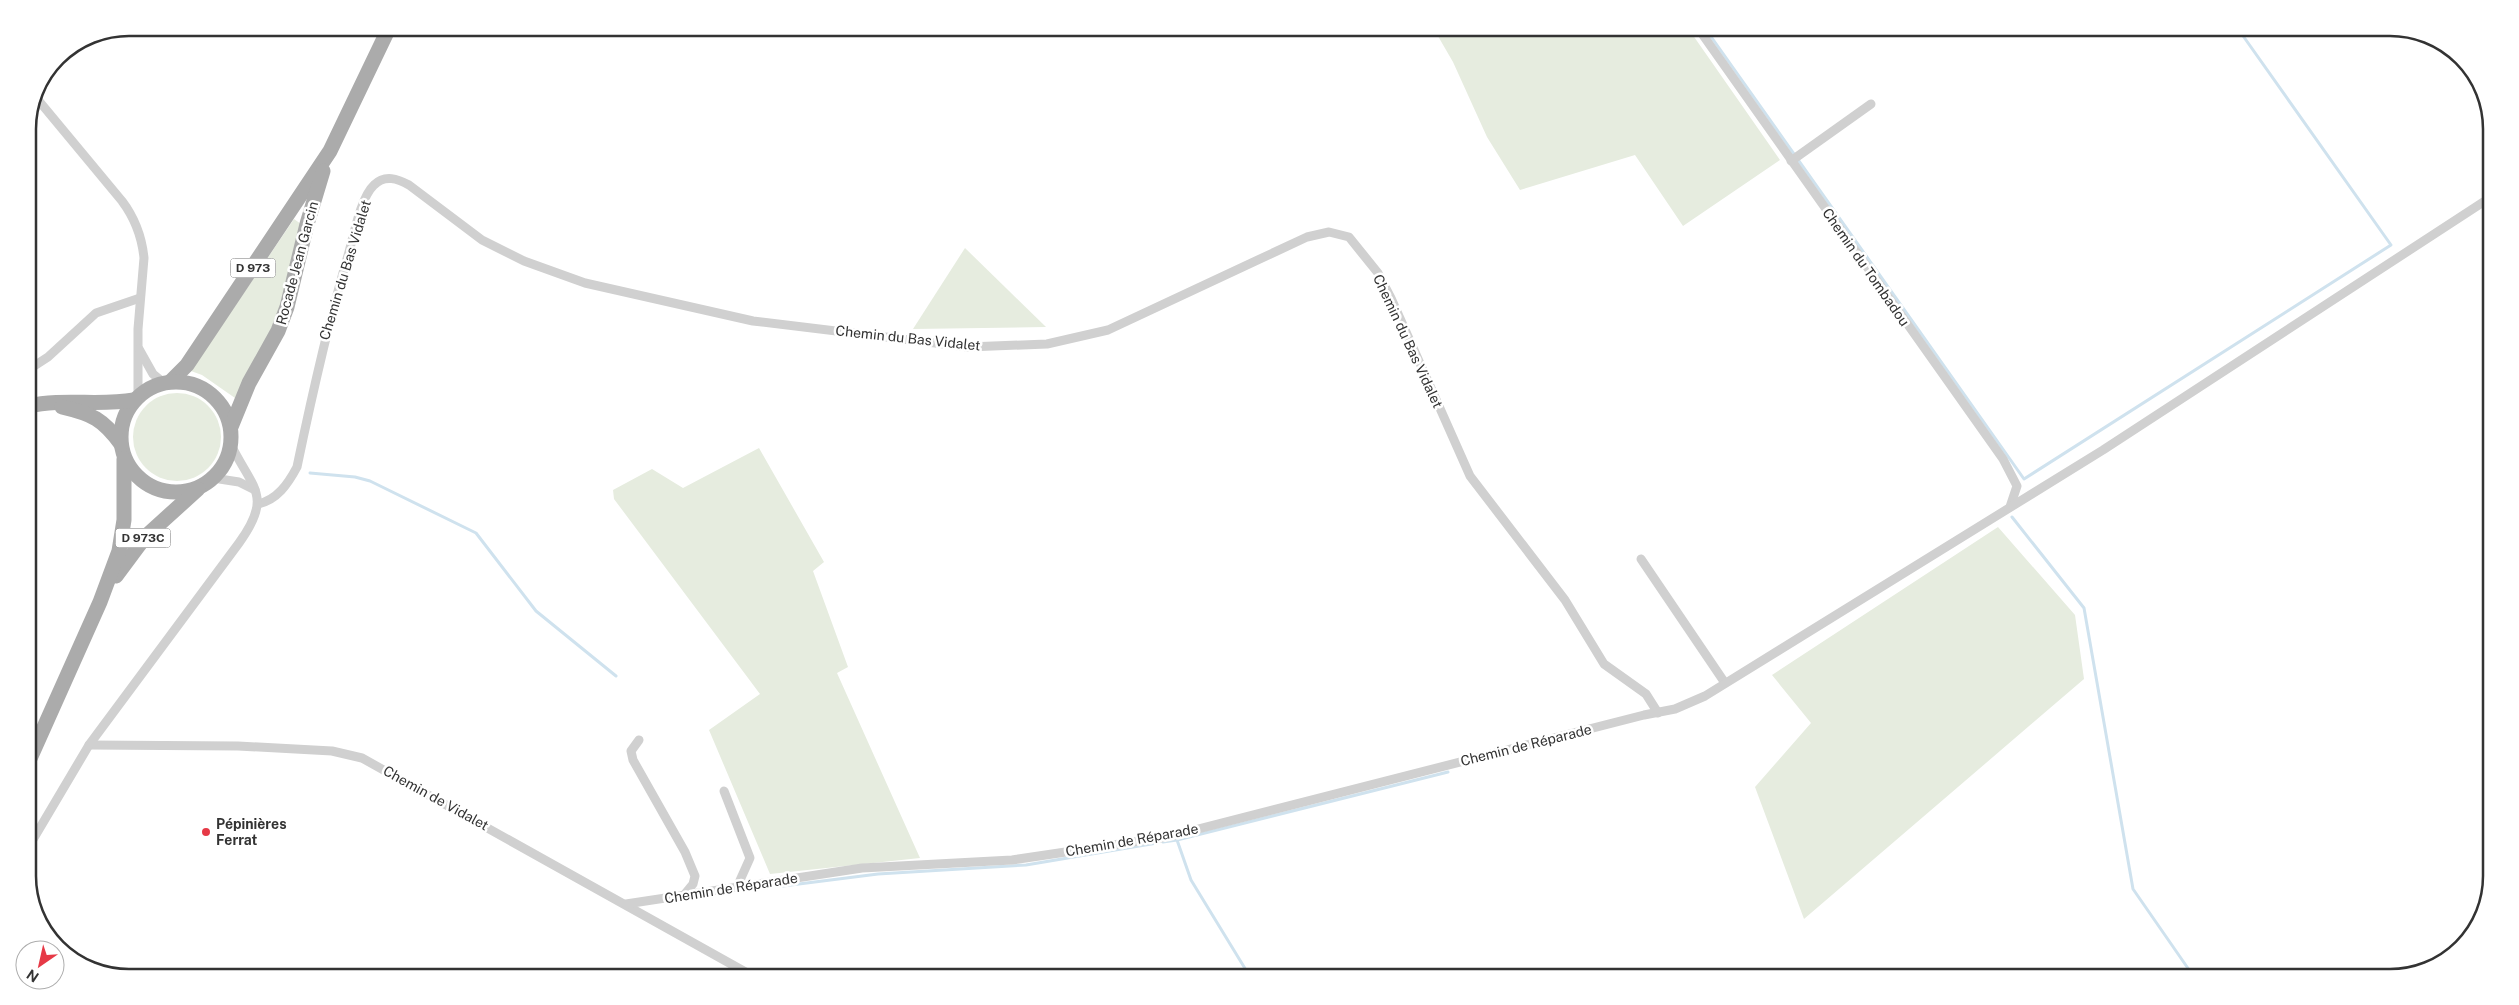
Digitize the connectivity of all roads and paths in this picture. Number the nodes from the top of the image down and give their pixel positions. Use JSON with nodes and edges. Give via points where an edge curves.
{"nodes":[{"id":1,"x":385,"y":36,"type":"edge"},
{"id":2,"x":1703,"y":36,"type":"edge"},
{"id":3,"x":40,"y":102,"type":"edge"},
{"id":4,"x":1870,"y":104,"type":"dead end"},
{"id":5,"x":330,"y":151,"type":"junction"},
{"id":6,"x":1791,"y":162,"type":"junction"},
{"id":7,"x":2483,"y":202,"type":"edge"},
{"id":8,"x":140,"y":298,"type":"junction"},
{"id":9,"x":138,"y":349,"type":"junction"},
{"id":10,"x":36,"y":364,"type":"edge"},
{"id":11,"x":168,"y":382,"type":"junction"},
{"id":12,"x":136,"y":398,"type":"junction"},
{"id":13,"x":51,"y":404,"type":"junction"},
{"id":14,"x":36,"y":405,"type":"edge"},
{"id":15,"x":231,"y":427,"type":"junction"},
{"id":16,"x":231,"y":445,"type":"junction"},
{"id":17,"x":122,"y":450,"type":"junction"},
{"id":18,"x":207,"y":482,"type":"junction"},
{"id":19,"x":255,"y":490,"type":"junction"},
{"id":20,"x":258,"y":504,"type":"junction"},
{"id":21,"x":2010,"y":507,"type":"junction"},
{"id":22,"x":1642,"y":559,"type":"dead end"},
{"id":23,"x":100,"y":602,"type":"junction"},
{"id":24,"x":1725,"y":683,"type":"junction"},
{"id":25,"x":1658,"y":713,"type":"junction"},
{"id":26,"x":639,"y":740,"type":"dead end"},
{"id":27,"x":89,"y":745,"type":"junction"},
{"id":28,"x":36,"y":746,"type":"edge"},
{"id":29,"x":724,"y":790,"type":"dead end"},
{"id":30,"x":36,"y":834,"type":"edge"},
{"id":31,"x":737,"y":887,"type":"junction"},
{"id":32,"x":684,"y":895,"type":"junction"},
{"id":33,"x":626,"y":904,"type":"junction"},
{"id":34,"x":740,"y":969,"type":"edge"}],
"edges":[{"from":1,"to":5,"type":"main road","name":"Rocade Jean Garcin","number":"D 973"},
{"from":2,"to":6,"type":"street","name":"Chemin du Tombadou"},
{"from":3,"to":8,"type":"street","via":[[103,175],[131,213],[144,252]]},
{"from":4,"to":6,"type":"street"},
{"from":5,"to":11,"type":"main road","name":"Rocade Jean Garcin","number":"D 973","via":[[187,365]]},
{"from":5,"to":15,"type":"main road","name":"Rocade Jean Garcin","number":"D 973","via":[[284,315]]},
{"from":6,"to":21,"type":"street","name":"Chemin du Tombadou","via":[[2003,458],[2017,486]]},
{"from":7,"to":21,"type":"street","name":"Chemin de Réparade"},
{"from":8,"to":9,"type":"street"},
{"from":8,"to":10,"type":"street","via":[[96,313]]},
{"from":9,"to":11,"type":"street","via":[[153,374]]},
{"from":9,"to":12,"type":"street"},
{"from":11,"to":12,"type":"main road","via":[[150,388]]},
{"from":11,"to":15,"type":"main road","via":[[188,382],[203,388],[216,398]]},
{"from":12,"to":13,"type":"main road","via":[[116,403],[66,401]]},
{"from":12,"to":17,"type":"main road","via":[[123,421]]},
{"from":13,"to":14,"type":"main road"},
{"from":13,"to":17,"type":"main road","via":[[86,413],[102,421]]},
{"from":15,"to":16,"type":"main road"},
{"from":16,"to":18,"type":"main road","via":[[228,457]]},
{"from":16,"to":19,"type":"street"},
{"from":17,"to":18,"type":"main road","via":[[133,472],[147,484],[164,491],[183,492]]},
{"from":17,"to":23,"type":"main road","number":"D 973C","via":[[124,520],[118,551]]},
{"from":18,"to":19,"type":"street","via":[[239,482]]},
{"from":18,"to":23,"type":"main road","number":"D 973C","via":[[145,537]]},
{"from":19,"to":20,"type":"street"},
{"from":20,"to":25,"type":"street","name":"Chemin du Bas Vidalet","via":[[278,494],[297,467],[324,339],[354,233],[369,192],[385,179],[409,185],[498,249],[585,283],[753,321],[968,347],[1047,344],[1108,330],[1307,237],[1329,232],[1348,237],[1378,273],[1470,476],[1564,600],[1604,664],[1646,694]]},
{"from":20,"to":27,"type":"street","via":[[255,520],[240,544]]},
{"from":21,"to":24,"type":"street","name":"Chemin de Réparade"},
{"from":22,"to":24,"type":"street"},
{"from":23,"to":28,"type":"main road","number":"D 973C"},
{"from":24,"to":25,"type":"street","name":"Chemin de Réparade","via":[[1705,696]]},
{"from":25,"to":31,"type":"street","name":"Chemin de Réparade","via":[[1166,836],[1012,860],[862,868]]},
{"from":26,"to":32,"type":"street","via":[[631,751],[633,760],[695,876]]},
{"from":27,"to":30,"type":"street"},
{"from":27,"to":33,"type":"street","name":"Chemin de Vidalet","via":[[238,746],[345,752],[399,777]]},
{"from":29,"to":31,"type":"street","via":[[750,858]]},
{"from":31,"to":32,"type":"street","name":"Chemin de Réparade"},
{"from":32,"to":33,"type":"street","name":"Chemin de Réparade"},
{"from":33,"to":34,"type":"street","name":"Chemin de Vidalet"}]}
